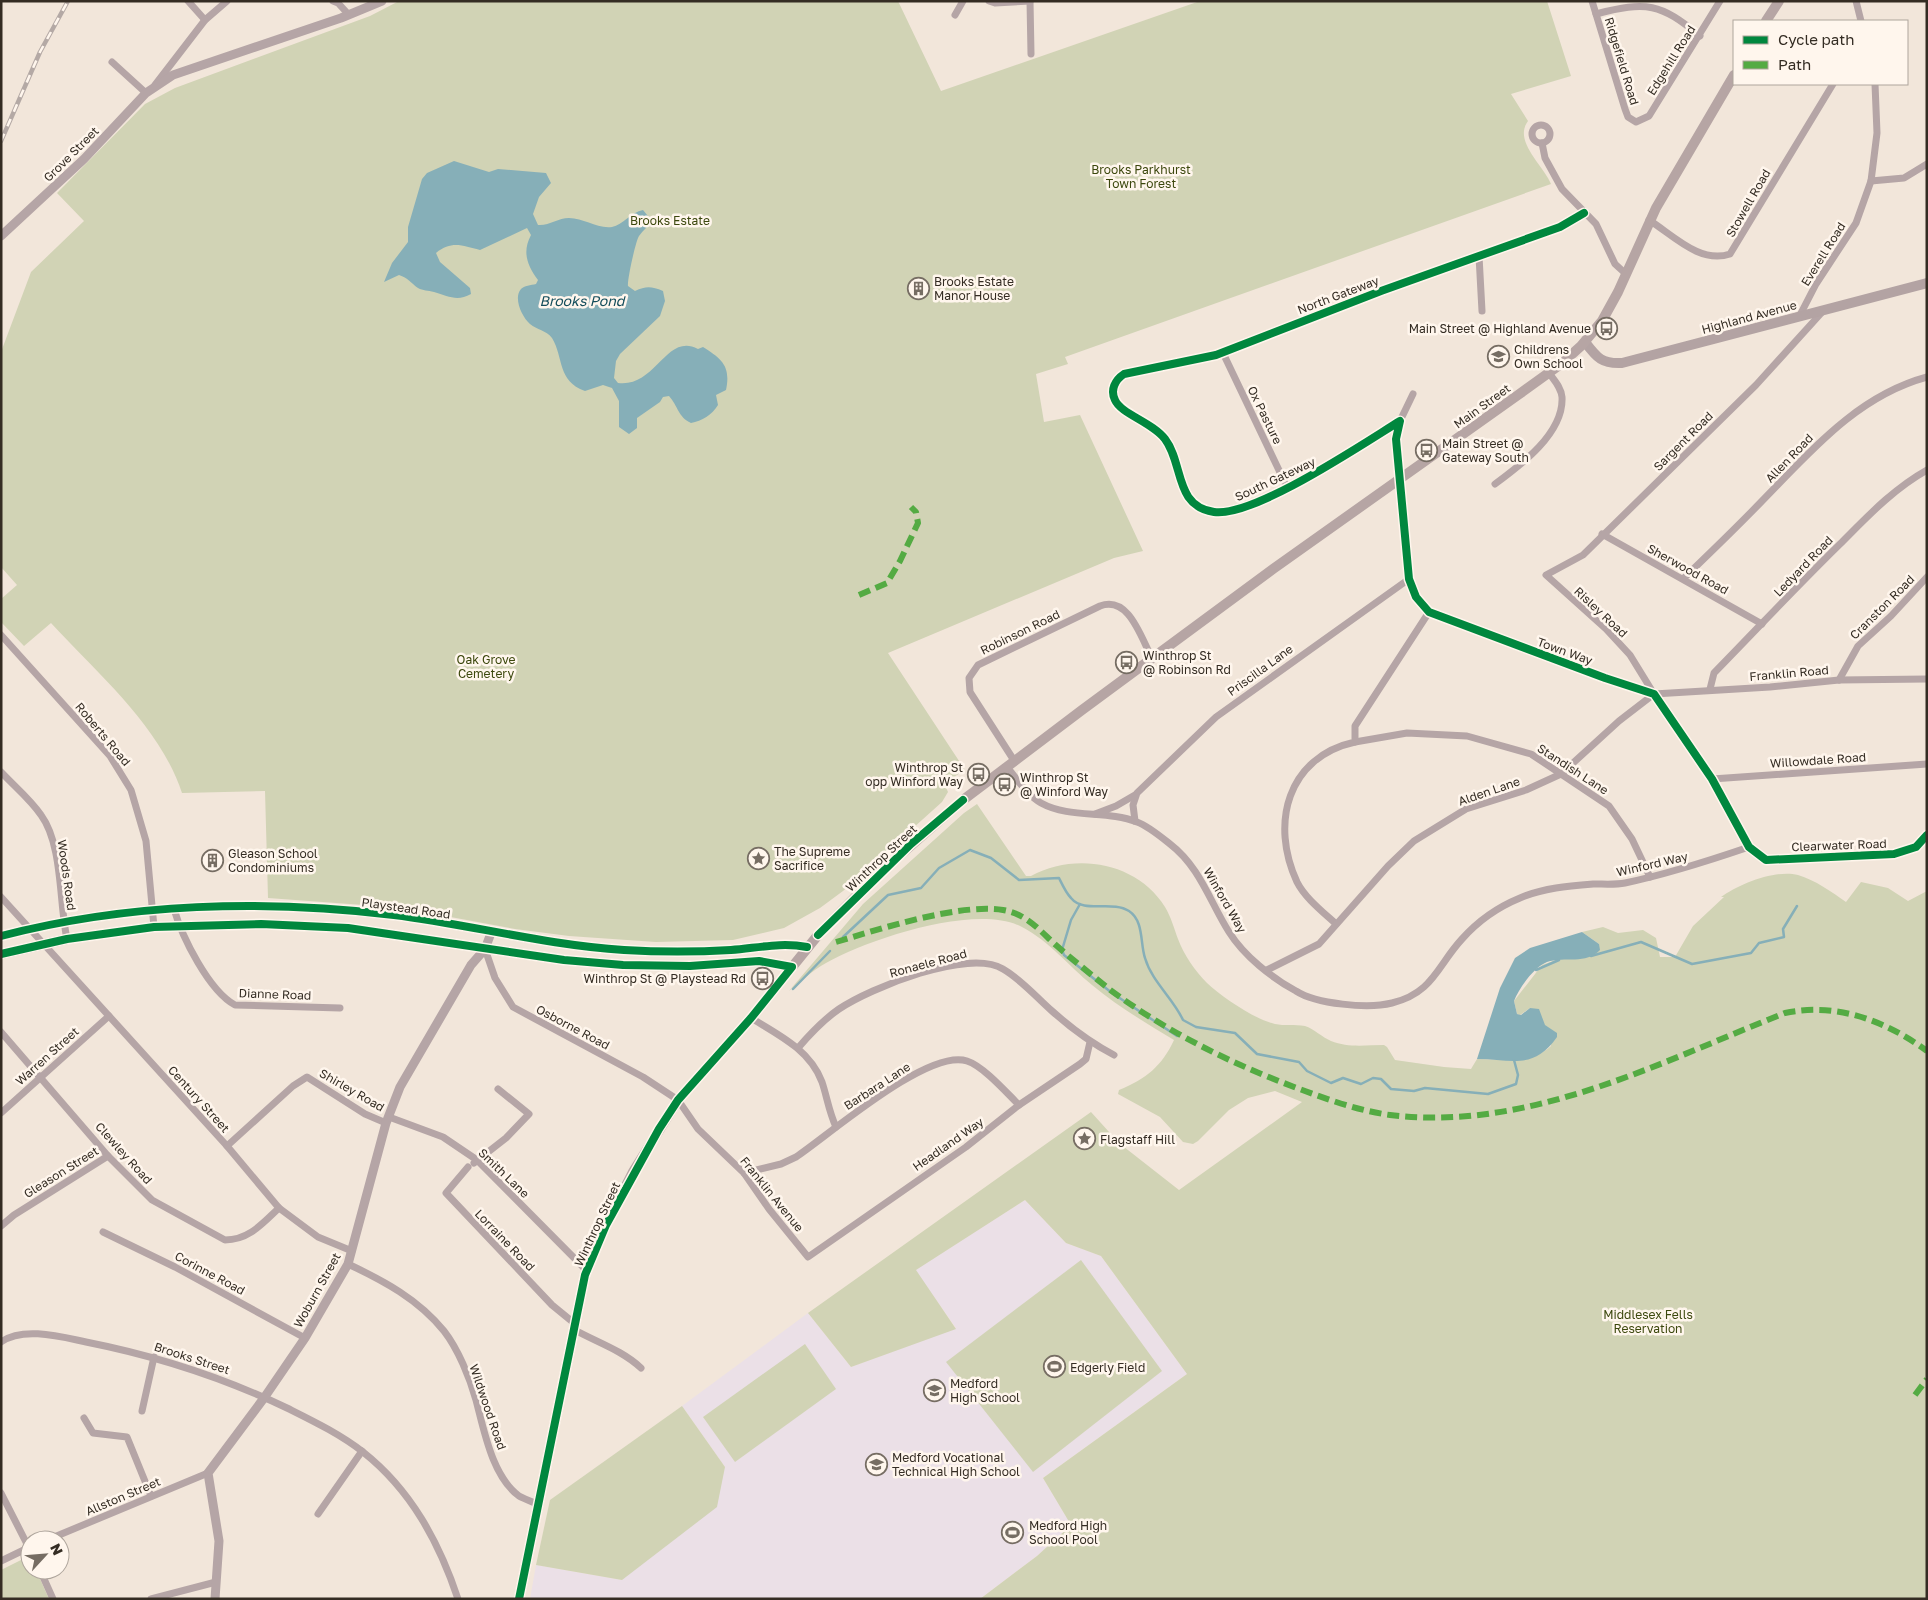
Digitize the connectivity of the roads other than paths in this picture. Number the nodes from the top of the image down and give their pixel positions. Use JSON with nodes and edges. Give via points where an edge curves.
{"nodes":[{"id":1,"x":188,"y":1,"type":"edge"},
{"id":2,"x":227,"y":1,"type":"edge"},
{"id":3,"x":333,"y":1,"type":"edge"},
{"id":4,"x":382,"y":1,"type":"edge"},
{"id":5,"x":963,"y":1,"type":"edge"},
{"id":6,"x":990,"y":1,"type":"edge"},
{"id":7,"x":1030,"y":1,"type":"edge"},
{"id":8,"x":1592,"y":1,"type":"edge"},
{"id":9,"x":1720,"y":1,"type":"edge"},
{"id":10,"x":1779,"y":1,"type":"edge"},
{"id":11,"x":1856,"y":1,"type":"edge"},
{"id":12,"x":1596,"y":14,"type":"junction"},
{"id":13,"x":349,"y":15,"type":"junction"},
{"id":14,"x":955,"y":15,"type":"dead end"},
{"id":15,"x":205,"y":20,"type":"junction"},
{"id":16,"x":1767,"y":20,"type":"edge"},
{"id":17,"x":1860,"y":20,"type":"edge"},
{"id":18,"x":1700,"y":36,"type":"junction"},
{"id":19,"x":1031,"y":54,"type":"dead end"},
{"id":20,"x":112,"y":62,"type":"dead end"},
{"id":21,"x":1733,"y":77,"type":"edge"},
{"id":22,"x":1832,"y":85,"type":"edge"},
{"id":23,"x":1875,"y":85,"type":"edge"},
{"id":24,"x":155,"y":86,"type":"junction"},
{"id":25,"x":146,"y":93,"type":"junction"},
{"id":26,"x":1636,"y":122,"type":"joint"},
{"id":27,"x":1542,"y":143,"type":"dead end"},
{"id":28,"x":1927,"y":164,"type":"edge"},
{"id":29,"x":1871,"y":181,"type":"junction"},
{"id":30,"x":1584,"y":213,"type":"junction"},
{"id":31,"x":1649,"y":220,"type":"junction"},
{"id":32,"x":1,"y":236,"type":"edge"},
{"id":33,"x":1479,"y":256,"type":"junction"},
{"id":34,"x":1626,"y":274,"type":"junction"},
{"id":35,"x":1927,"y":283,"type":"edge"},
{"id":36,"x":1824,"y":310,"type":"junction"},
{"id":37,"x":1482,"y":311,"type":"dead end"},
{"id":38,"x":1799,"y":318,"type":"junction"},
{"id":39,"x":1584,"y":342,"type":"junction"},
{"id":40,"x":1223,"y":353,"type":"junction"},
{"id":41,"x":1548,"y":373,"type":"junction"},
{"id":42,"x":1927,"y":377,"type":"edge"},
{"id":43,"x":1413,"y":394,"type":"dead end"},
{"id":44,"x":1115,"y":401,"type":"joint"},
{"id":45,"x":1400,"y":421,"type":"junction"},
{"id":46,"x":1927,"y":470,"type":"edge"},
{"id":47,"x":1400,"y":481,"type":"junction"},
{"id":48,"x":1495,"y":484,"type":"dead end"},
{"id":49,"x":1287,"y":487,"type":"junction"},
{"id":50,"x":1602,"y":534,"type":"junction"},
{"id":51,"x":1546,"y":575,"type":"joint"},
{"id":52,"x":1927,"y":577,"type":"edge"},
{"id":53,"x":1684,"y":578,"type":"junction"},
{"id":54,"x":1409,"y":579,"type":"junction"},
{"id":55,"x":1428,"y":612,"type":"junction"},
{"id":56,"x":1762,"y":624,"type":"junction"},
{"id":57,"x":1192,"y":631,"type":"joint"},
{"id":58,"x":1,"y":635,"type":"edge"},
{"id":59,"x":1152,"y":658,"type":"junction"},
{"id":60,"x":1927,"y":679,"type":"edge"},
{"id":61,"x":1839,"y":680,"type":"junction"},
{"id":62,"x":1710,"y":689,"type":"junction"},
{"id":63,"x":1654,"y":694,"type":"junction"},
{"id":64,"x":1355,"y":742,"type":"junction"},
{"id":65,"x":1011,"y":764,"type":"junction"},
{"id":66,"x":1927,"y":764,"type":"edge"},
{"id":67,"x":1,"y":772,"type":"edge"},
{"id":68,"x":1562,"y":774,"type":"junction"},
{"id":69,"x":1712,"y":780,"type":"junction"},
{"id":70,"x":1137,"y":793,"type":"junction"},
{"id":71,"x":1092,"y":814,"type":"junction"},
{"id":72,"x":1136,"y":821,"type":"junction"},
{"id":73,"x":1927,"y":835,"type":"edge"},
{"id":74,"x":1749,"y":846,"type":"junction"},
{"id":75,"x":1650,"y":877,"type":"junction"},
{"id":76,"x":1,"y":897,"type":"edge"},
{"id":77,"x":174,"y":909,"type":"junction"},
{"id":78,"x":152,"y":911,"type":"junction"},
{"id":79,"x":63,"y":922,"type":"junction"},
{"id":80,"x":1336,"y":924,"type":"junction"},
{"id":81,"x":179,"y":926,"type":"junction"},
{"id":82,"x":154,"y":927,"type":"junction"},
{"id":83,"x":30,"y":928,"type":"junction"},
{"id":84,"x":492,"y":933,"type":"junction"},
{"id":85,"x":1,"y":936,"type":"edge"},
{"id":86,"x":67,"y":939,"type":"junction"},
{"id":87,"x":44,"y":943,"type":"junction"},
{"id":88,"x":808,"y":946,"type":"junction"},
{"id":89,"x":485,"y":948,"type":"junction"},
{"id":90,"x":718,"y":950,"type":"junction"},
{"id":91,"x":1,"y":954,"type":"edge"},
{"id":92,"x":720,"y":964,"type":"junction"},
{"id":93,"x":792,"y":967,"type":"junction"},
{"id":94,"x":1267,"y":970,"type":"junction"},
{"id":95,"x":340,"y":1008,"type":"dead end"},
{"id":96,"x":108,"y":1016,"type":"junction"},
{"id":97,"x":751,"y":1018,"type":"junction"},
{"id":98,"x":1,"y":1032,"type":"edge"},
{"id":99,"x":1090,"y":1042,"type":"junction"},
{"id":100,"x":798,"y":1048,"type":"junction"},
{"id":101,"x":1114,"y":1054,"type":"dead end"},
{"id":102,"x":40,"y":1075,"type":"junction"},
{"id":103,"x":498,"y":1089,"type":"dead end"},
{"id":104,"x":678,"y":1100,"type":"junction"},
{"id":105,"x":1019,"y":1104,"type":"junction"},
{"id":106,"x":1,"y":1113,"type":"edge"},
{"id":107,"x":388,"y":1120,"type":"junction"},
{"id":108,"x":836,"y":1127,"type":"junction"},
{"id":109,"x":227,"y":1146,"type":"junction"},
{"id":110,"x":108,"y":1156,"type":"junction"},
{"id":111,"x":477,"y":1160,"type":"junction"},
{"id":112,"x":744,"y":1173,"type":"junction"},
{"id":113,"x":279,"y":1208,"type":"junction"},
{"id":114,"x":1,"y":1226,"type":"edge"},
{"id":115,"x":103,"y":1232,"type":"dead end"},
{"id":116,"x":352,"y":1251,"type":"junction"},
{"id":117,"x":808,"y":1257,"type":"joint"},
{"id":118,"x":348,"y":1264,"type":"junction"},
{"id":119,"x":587,"y":1271,"type":"junction"},
{"id":120,"x":574,"y":1326,"type":"junction"},
{"id":121,"x":305,"y":1338,"type":"junction"},
{"id":122,"x":1,"y":1342,"type":"edge"},
{"id":123,"x":154,"y":1357,"type":"junction"},
{"id":124,"x":641,"y":1368,"type":"dead end"},
{"id":125,"x":264,"y":1398,"type":"junction"},
{"id":126,"x":142,"y":1412,"type":"dead end"},
{"id":127,"x":84,"y":1418,"type":"dead end"},
{"id":128,"x":362,"y":1452,"type":"junction"},
{"id":129,"x":208,"y":1473,"type":"junction"},
{"id":130,"x":1,"y":1493,"type":"edge"},
{"id":131,"x":151,"y":1496,"type":"junction"},
{"id":132,"x":537,"y":1504,"type":"junction"},
{"id":133,"x":318,"y":1514,"type":"dead end"},
{"id":134,"x":21,"y":1530,"type":"edge"},
{"id":135,"x":70,"y":1530,"type":"edge"},
{"id":136,"x":20,"y":1553,"type":"edge"},
{"id":137,"x":1,"y":1562,"type":"edge"},
{"id":138,"x":44,"y":1580,"type":"edge"},
{"id":139,"x":216,"y":1582,"type":"junction"},
{"id":140,"x":53,"y":1599,"type":"edge"},
{"id":141,"x":151,"y":1599,"type":"edge"},
{"id":142,"x":215,"y":1599,"type":"edge"},
{"id":143,"x":458,"y":1599,"type":"edge"},
{"id":144,"x":518,"y":1599,"type":"edge"}],
"edges":[{"from":1,"to":15,"type":"street"},
{"from":2,"to":15,"type":"street","name":"Grove Street"},
{"from":3,"to":13,"type":"street"},
{"from":4,"to":13,"type":"street","name":"Grove Street"},
{"from":5,"to":14,"type":"street"},
{"from":6,"to":7,"type":"street"},
{"from":7,"to":19,"type":"street"},
{"from":8,"to":12,"type":"street","name":"Ridgefield Road"},
{"from":9,"to":18,"type":"street","name":"Edgehill Road"},
{"from":10,"to":16,"type":"main road"},
{"from":11,"to":17,"type":"street"},
{"from":12,"to":18,"type":"street","via":[[1624,7],[1649,6],[1675,16]]},
{"from":12,"to":26,"type":"street","name":"Ridgefield Road","via":[[1625,109],[1628,117]]},
{"from":13,"to":24,"type":"street","name":"Grove Street","via":[[173,75]]},
{"from":15,"to":24,"type":"street","name":"Grove Street"},
{"from":18,"to":26,"type":"street","name":"Edgehill Road","via":[[1650,116]]},
{"from":20,"to":25,"type":"street"},
{"from":21,"to":31,"type":"main road","name":"Main Street"},
{"from":22,"to":31,"type":"street","name":"Stowell Road","via":[[1730,254],[1718,258],[1704,256]]},
{"from":23,"to":29,"type":"street","name":"Everell Road","via":[[1878,133]]},
{"from":24,"to":25,"type":"street","name":"Grove Street"},
{"from":25,"to":32,"type":"street","name":"Grove Street","via":[[84,159]]},
{"from":27,"to":30,"type":"street","via":[[1545,158],[1562,188]]},
{"from":28,"to":29,"type":"street","via":[[1904,178]]},
{"from":29,"to":38,"type":"street","name":"Everell Road","via":[[1856,223],[1816,284]]},
{"from":30,"to":33,"type":"street","name":"North Gateway","via":[[1560,227]]},
{"from":30,"to":34,"type":"street","via":[[1600,230],[1615,264]]},
{"from":31,"to":34,"type":"main road","name":"Main Street"},
{"from":33,"to":37,"type":"street"},
{"from":33,"to":40,"type":"street","name":"North Gateway","via":[[1332,309]]},
{"from":34,"to":39,"type":"main road","name":"Main Street","via":[[1608,312]]},
{"from":35,"to":36,"type":"main road","name":"Highland Avenue"},
{"from":36,"to":38,"type":"main road","name":"Highland Avenue"},
{"from":36,"to":50,"type":"street","name":"Sargent Road","via":[[1756,385]]},
{"from":38,"to":39,"type":"main road","name":"Highland Avenue","via":[[1622,363],[1607,364]]},
{"from":39,"to":41,"type":"main road","name":"Main Street"},
{"from":40,"to":44,"type":"street","name":"North Gateway","via":[[1124,374],[1114,385]]},
{"from":40,"to":49,"type":"street","name":"Ox Pasture"},
{"from":41,"to":47,"type":"main road","name":"Main Street"},
{"from":41,"to":48,"type":"street","via":[[1559,386],[1562,396],[1558,418],[1524,463]]},
{"from":42,"to":53,"type":"street","name":"Allen Road","via":[[1885,393],[1853,413]]},
{"from":43,"to":45,"type":"street"},
{"from":44,"to":49,"type":"street","name":"South Gateway","via":[[1126,412],[1149,423],[1165,439],[1174,454],[1183,491],[1200,508],[1214,512],[1235,510]]},
{"from":45,"to":47,"type":"street","via":[[1396,439]]},
{"from":45,"to":49,"type":"street","name":"South Gateway","via":[[1328,466]]},
{"from":46,"to":56,"type":"street","name":"Ledyard Road","via":[[1881,503]]},
{"from":47,"to":54,"type":"street"},
{"from":47,"to":57,"type":"main road","name":"Main Street","via":[[1273,569]]},
{"from":50,"to":51,"type":"street","name":"Sargent Road","via":[[1583,555]]},
{"from":50,"to":53,"type":"street","name":"Sherwood Road"},
{"from":51,"to":63,"type":"street","name":"Risley Road","via":[[1630,655]]},
{"from":52,"to":61,"type":"street","name":"Cranston Road","via":[[1858,646]]},
{"from":53,"to":56,"type":"street","name":"Sherwood Road"},
{"from":54,"to":55,"type":"street","via":[[1416,597]]},
{"from":54,"to":70,"type":"street","name":"Priscilla Lane","via":[[1216,716]]},
{"from":55,"to":63,"type":"street","name":"Town Way"},
{"from":55,"to":64,"type":"street","via":[[1355,726]]},
{"from":56,"to":62,"type":"street","name":"Ledyard Road","via":[[1714,673]]},
{"from":57,"to":59,"type":"main road","name":"Winthrop Street"},
{"from":58,"to":78,"type":"street","name":"Roberts Road","via":[[98,742],[132,790],[146,842]]},
{"from":59,"to":65,"type":"main road","name":"Winthrop Street"},
{"from":59,"to":65,"type":"street","name":"Robinson Road","via":[[1127,613],[1111,603],[978,666],[969,678],[970,692]]},
{"from":60,"to":61,"type":"street","name":"Franklin Road"},
{"from":61,"to":62,"type":"street","name":"Franklin Road"},
{"from":62,"to":63,"type":"street","name":"Franklin Road"},
{"from":63,"to":68,"type":"street","name":"Alden Lane","via":[[1619,721]]},
{"from":63,"to":69,"type":"street"},
{"from":64,"to":68,"type":"street","name":"Standish Lane","via":[[1407,733],[1467,736],[1531,754]]},
{"from":64,"to":80,"type":"street","via":[[1318,757],[1298,779],[1284,811],[1284,848],[1298,884]]},
{"from":65,"to":71,"type":"street","name":"Winford Way","via":[[1026,790],[1041,803],[1061,810]]},
{"from":65,"to":88,"type":"main road","name":"Winthrop Street","via":[[911,844]]},
{"from":66,"to":69,"type":"street","name":"Willowdale Road"},
{"from":67,"to":79,"type":"street","name":"Woods Road","via":[[41,815],[49,830],[55,852]]},
{"from":68,"to":75,"type":"street","name":"Standish Lane","via":[[1609,806],[1632,839]]},
{"from":68,"to":80,"type":"street","name":"Alden Lane","via":[[1526,790],[1466,809],[1438,824],[1388,866]]},
{"from":69,"to":74,"type":"street"},
{"from":70,"to":71,"type":"street","name":"Priscilla Lane","via":[[1116,806]]},
{"from":70,"to":72,"type":"street","via":[[1132,805]]},
{"from":71,"to":72,"type":"street","name":"Winford Way"},
{"from":72,"to":94,"type":"street","name":"Winford Way","via":[[1170,843],[1186,858],[1230,934]]},
{"from":73,"to":74,"type":"street","name":"Clearwater Road","via":[[1916,847],[1894,854],[1766,860]]},
{"from":74,"to":75,"type":"street","name":"Winford Way"},
{"from":75,"to":94,"type":"street","name":"Winford Way","via":[[1622,884],[1569,886],[1520,897],[1478,922],[1461,940],[1433,981],[1412,996],[1391,1004],[1326,1001],[1297,992]]},
{"from":76,"to":83,"type":"street","name":"Century Street"},
{"from":77,"to":78,"type":"main road","name":"Playstead Road"},
{"from":77,"to":81,"type":"street","name":"Dianne Road"},
{"from":77,"to":84,"type":"main road","name":"Playstead Road","via":[[314,908],[396,915]]},
{"from":78,"to":79,"type":"main road","name":"Playstead Road"},
{"from":78,"to":82,"type":"street","name":"Roberts Road"},
{"from":79,"to":83,"type":"main road","name":"Playstead Road"},
{"from":79,"to":86,"type":"street","name":"Woods Road"},
{"from":80,"to":94,"type":"street","name":"Alden Lane","via":[[1319,944]]},
{"from":81,"to":82,"type":"main road"},
{"from":81,"to":89,"type":"main road","via":[[261,924],[348,928]]},
{"from":81,"to":95,"type":"street","name":"Dianne Road","via":[[225,1000],[235,1005]]},
{"from":82,"to":86,"type":"main road"},
{"from":83,"to":85,"type":"main road","name":"Playstead Road"},
{"from":83,"to":87,"type":"street","name":"Century Street"},
{"from":84,"to":89,"type":"street","name":"Woburn Street"},
{"from":84,"to":90,"type":"main road","name":"Playstead Road","via":[[626,950]]},
{"from":86,"to":87,"type":"main road"},
{"from":87,"to":91,"type":"main road"},
{"from":87,"to":96,"type":"street","name":"Century Street"},
{"from":88,"to":90,"type":"main road","name":"Playstead Road","via":[[790,943]]},
{"from":88,"to":93,"type":"main road","name":"Winthrop Street"},
{"from":89,"to":92,"type":"main road","via":[[623,965]]},
{"from":89,"to":104,"type":"street","name":"Osborne Road","via":[[495,978],[513,1007],[643,1077]]},
{"from":89,"to":107,"type":"street","name":"Woburn Street","via":[[471,965],[422,1047],[400,1087]]},
{"from":90,"to":92,"type":"main road"},
{"from":92,"to":93,"type":"main road","via":[[759,961]]},
{"from":93,"to":97,"type":"main road","name":"Winthrop Street"},
{"from":96,"to":102,"type":"street","name":"Warren Street"},
{"from":96,"to":109,"type":"street","name":"Century Street"},
{"from":97,"to":100,"type":"street"},
{"from":97,"to":104,"type":"main road","name":"Winthrop Street"},
{"from":98,"to":102,"type":"street","name":"Clewley Road"},
{"from":99,"to":100,"type":"street","name":"Ronaele Road","via":[[1002,968],[978,962],[914,976],[856,998],[830,1016]]},
{"from":99,"to":101,"type":"street","name":"Ronaele Road"},
{"from":99,"to":105,"type":"street","name":"Headland Way","via":[[1086,1058]]},
{"from":100,"to":108,"type":"street","via":[[818,1073]]},
{"from":102,"to":106,"type":"street","name":"Warren Street"},
{"from":102,"to":110,"type":"street","name":"Clewley Road"},
{"from":103,"to":111,"type":"street","name":"Lorraine Road","via":[[530,1112],[506,1138]]},
{"from":104,"to":112,"type":"street","name":"Franklin Avenue","via":[[698,1129]]},
{"from":104,"to":119,"type":"main road","name":"Winthrop Street","via":[[633,1172]]},
{"from":105,"to":108,"type":"street","name":"Barbara Lane","via":[[966,1060],[950,1060],[922,1070]]},
{"from":105,"to":117,"type":"street","name":"Headland Way","via":[[966,1147]]},
{"from":107,"to":109,"type":"street","name":"Shirley Road","via":[[365,1114],[307,1077]]},
{"from":107,"to":111,"type":"street","name":"Smith Lane","via":[[443,1137]]},
{"from":107,"to":116,"type":"street","name":"Woburn Street"},
{"from":108,"to":112,"type":"street","name":"Barbara Lane","via":[[788,1161]]},
{"from":109,"to":113,"type":"street","name":"Century Street"},
{"from":110,"to":113,"type":"street","name":"Clewley Road","via":[[152,1200],[226,1240],[240,1240]]},
{"from":110,"to":114,"type":"street","name":"Gleason Street"},
{"from":111,"to":119,"type":"street","name":"Smith Lane"},
{"from":111,"to":120,"type":"street","name":"Lorraine Road","via":[[446,1193]]},
{"from":112,"to":117,"type":"street","name":"Franklin Avenue"},
{"from":113,"to":116,"type":"street","name":"Century Street","via":[[318,1237]]},
{"from":115,"to":121,"type":"street","name":"Corinne Road"},
{"from":116,"to":118,"type":"street","name":"Woburn Street"},
{"from":118,"to":121,"type":"street","name":"Woburn Street"},
{"from":118,"to":132,"type":"street","name":"Wildwood Road","via":[[387,1283],[419,1305],[445,1332],[462,1363],[498,1470],[519,1495]]},
{"from":119,"to":120,"type":"main road","name":"Winthrop Street"},
{"from":120,"to":124,"type":"street","via":[[594,1341],[626,1355]]},
{"from":120,"to":132,"type":"main road","name":"Winthrop Street"},
{"from":121,"to":125,"type":"street","name":"Woburn Street"},
{"from":122,"to":123,"type":"street","name":"Brooks Street","via":[[21,1334],[45,1335]]},
{"from":123,"to":125,"type":"street","name":"Brooks Street","via":[[227,1380]]},
{"from":123,"to":126,"type":"street"},
{"from":125,"to":128,"type":"street","name":"Brooks Street","via":[[335,1434]]},
{"from":125,"to":129,"type":"street","name":"Woburn Street"},
{"from":127,"to":131,"type":"street","via":[[93,1433],[128,1437]]},
{"from":128,"to":133,"type":"street"},
{"from":128,"to":143,"type":"street","name":"Brooks Street","via":[[385,1472],[429,1528]]},
{"from":129,"to":131,"type":"street","name":"Allston Street"},
{"from":129,"to":139,"type":"street","via":[[219,1541]]},
{"from":130,"to":134,"type":"street"},
{"from":131,"to":135,"type":"street","name":"Allston Street"},
{"from":132,"to":144,"type":"main road","name":"Winthrop Street"},
{"from":136,"to":137,"type":"street"},
{"from":138,"to":140,"type":"street"},
{"from":139,"to":141,"type":"street"},
{"from":139,"to":142,"type":"street"}]}
